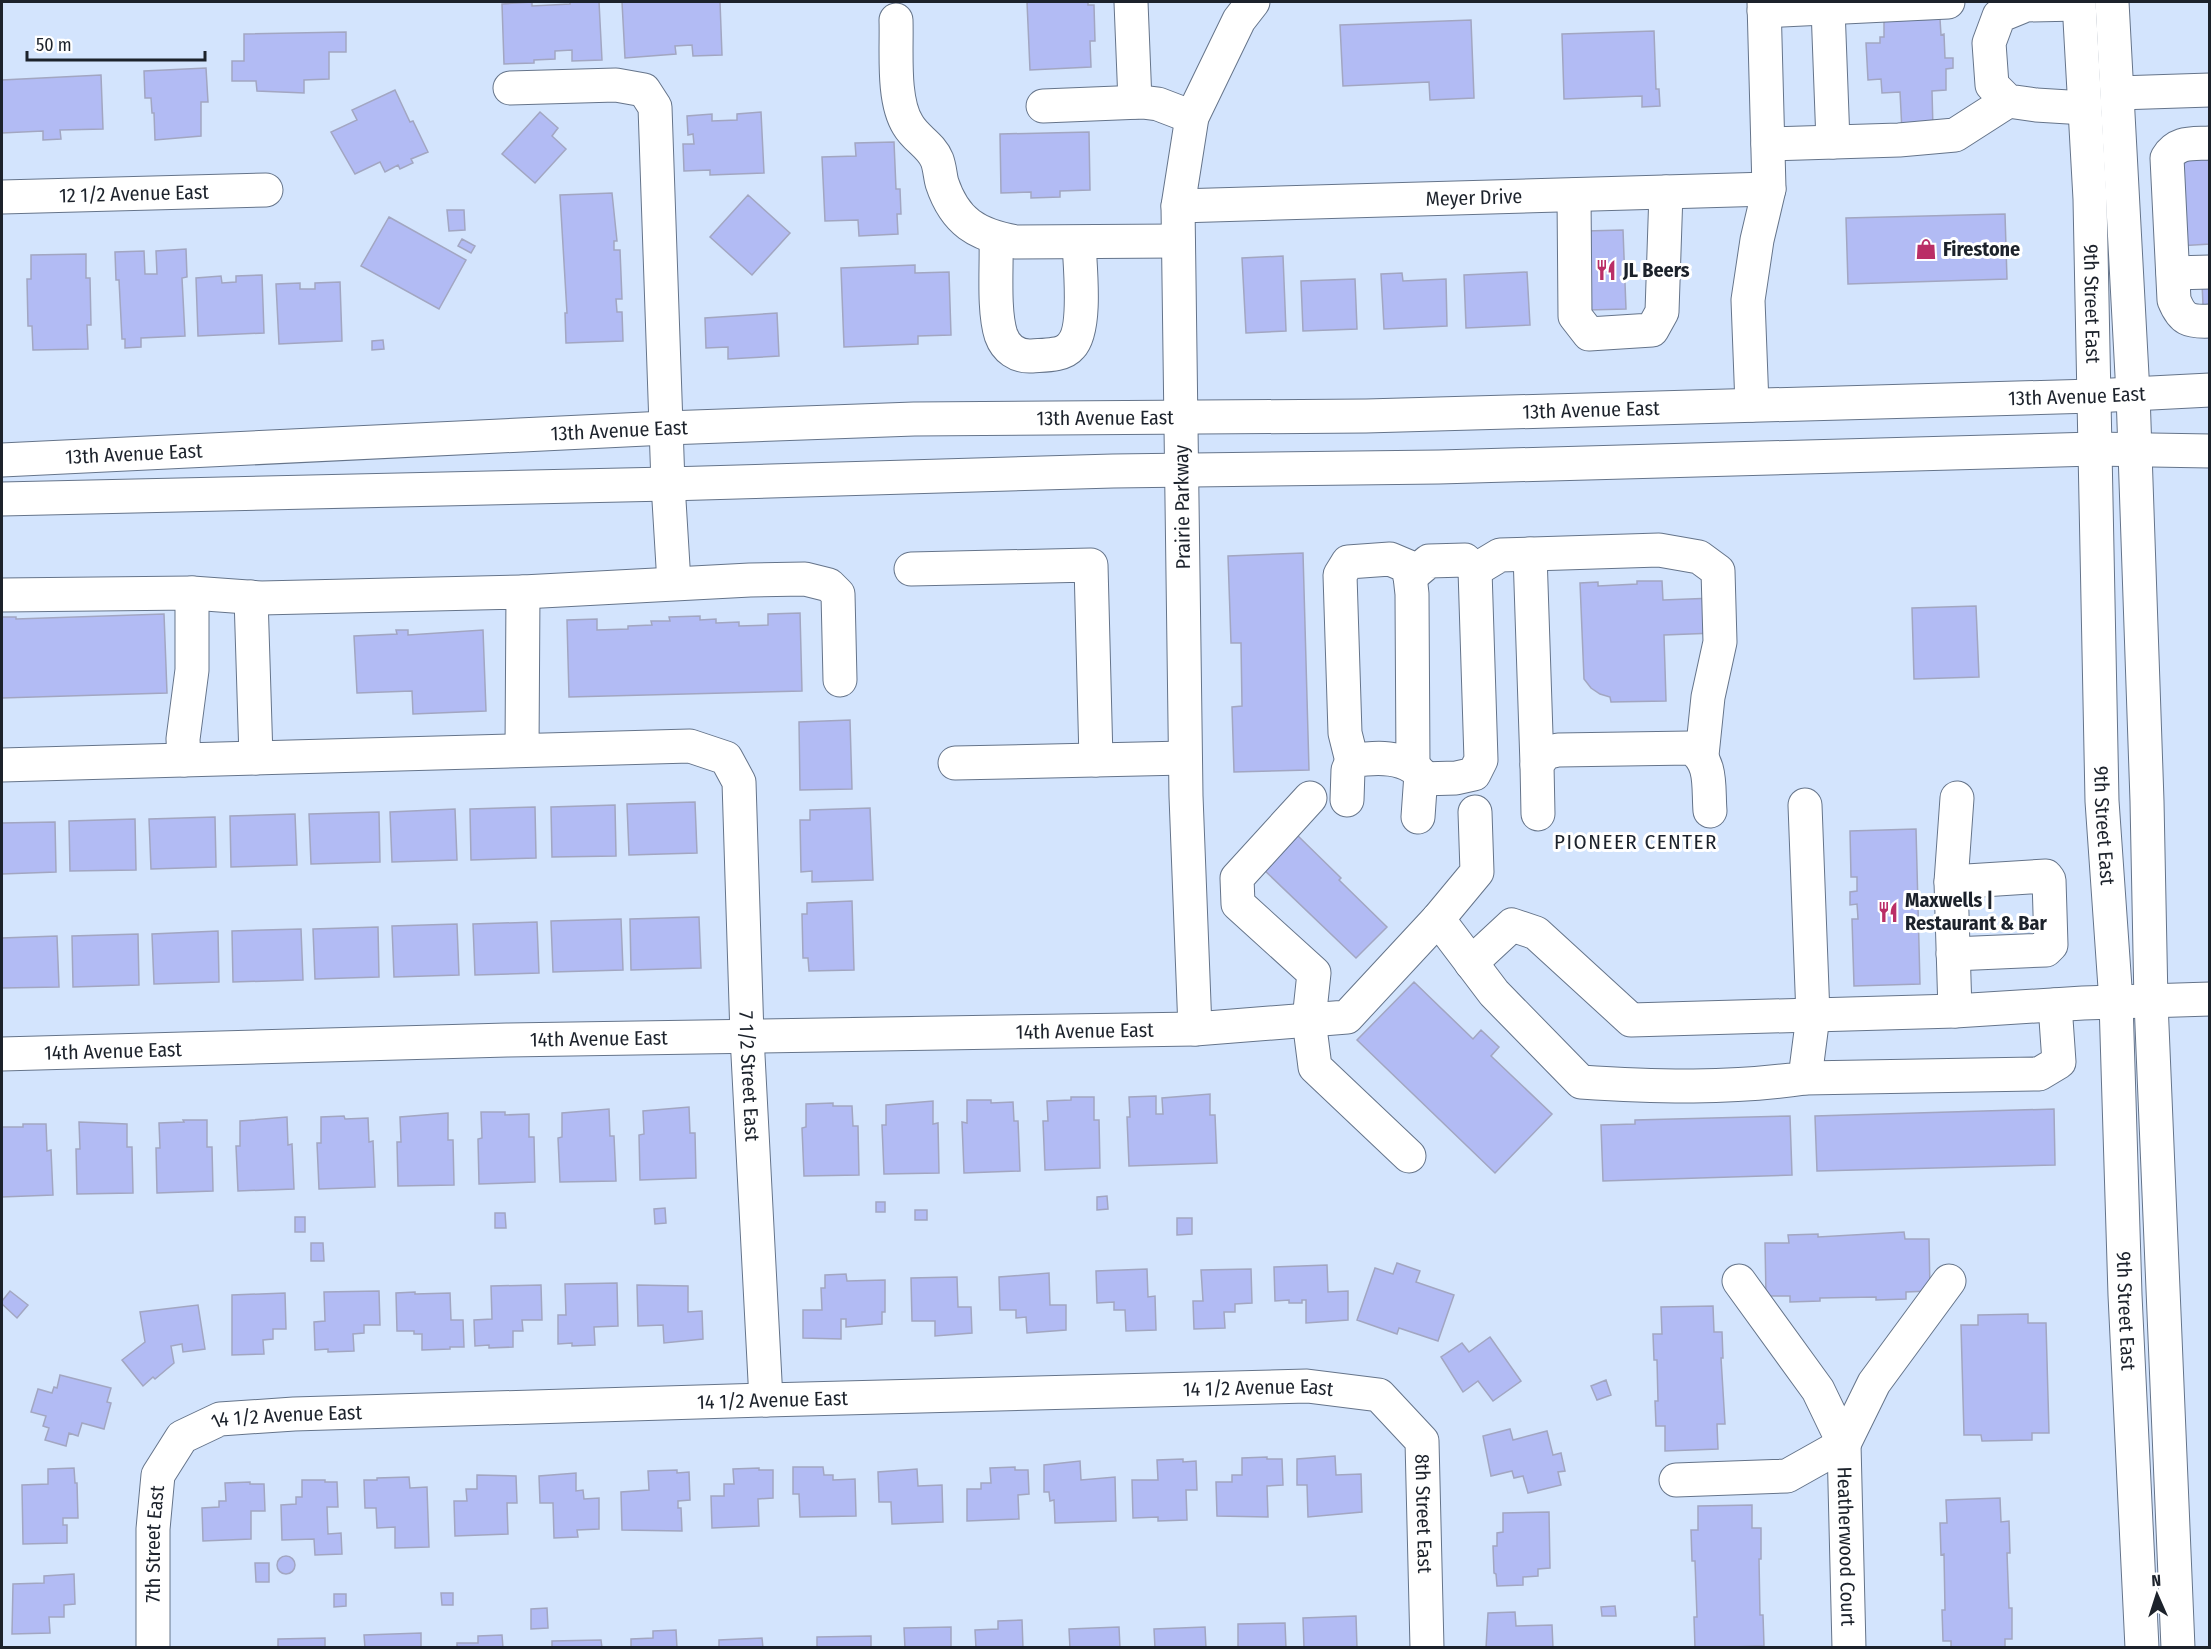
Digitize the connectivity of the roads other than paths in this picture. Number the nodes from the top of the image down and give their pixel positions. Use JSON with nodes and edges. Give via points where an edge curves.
{"nodes":[{"id":1,"x":1131,"y":2,"type":"edge"},
{"id":2,"x":1253,"y":2,"type":"edge"},
{"id":3,"x":1948,"y":2,"type":"edge"},
{"id":4,"x":2112,"y":2,"type":"edge"},
{"id":5,"x":2079,"y":3,"type":"edge"},
{"id":6,"x":1764,"y":6,"type":"edge"},
{"id":7,"x":1828,"y":8,"type":"junction"},
{"id":8,"x":1995,"y":9,"type":"edge"},
{"id":9,"x":896,"y":21,"type":"dead end"},
{"id":10,"x":510,"y":88,"type":"dead end"},
{"id":11,"x":2210,"y":90,"type":"edge"},
{"id":12,"x":2118,"y":93,"type":"junction"},
{"id":13,"x":2008,"y":101,"type":"junction"},
{"id":14,"x":1135,"y":102,"type":"junction"},
{"id":15,"x":1043,"y":106,"type":"dead end"},
{"id":16,"x":2085,"y":108,"type":"junction"},
{"id":17,"x":1192,"y":117,"type":"junction"},
{"id":18,"x":1833,"y":142,"type":"junction"},
{"id":19,"x":2210,"y":143,"type":"edge"},
{"id":20,"x":1768,"y":144,"type":"junction"},
{"id":21,"x":1769,"y":189,"type":"junction"},
{"id":22,"x":266,"y":190,"type":"dead end"},
{"id":23,"x":1666,"y":192,"type":"junction"},
{"id":24,"x":1574,"y":195,"type":"junction"},
{"id":25,"x":2,"y":196,"type":"edge"},
{"id":26,"x":1178,"y":206,"type":"junction"},
{"id":27,"x":996,"y":238,"type":"junction"},
{"id":28,"x":1179,"y":241,"type":"junction"},
{"id":29,"x":1079,"y":243,"type":"junction"},
{"id":30,"x":2210,"y":272,"type":"edge"},
{"id":31,"x":2173,"y":273,"type":"junction"},
{"id":32,"x":2210,"y":321,"type":"edge"},
{"id":33,"x":2210,"y":390,"type":"edge"},
{"id":34,"x":2133,"y":394,"type":"junction"},
{"id":35,"x":2093,"y":396,"type":"junction"},
{"id":36,"x":1752,"y":405,"type":"junction"},
{"id":37,"x":1181,"y":417,"type":"junction"},
{"id":38,"x":666,"y":428,"type":"junction"},
{"id":39,"x":2094,"y":449,"type":"junction"},
{"id":40,"x":2134,"y":449,"type":"junction"},
{"id":41,"x":2210,"y":451,"type":"edge"},
{"id":42,"x":2,"y":460,"type":"edge"},
{"id":43,"x":1181,"y":470,"type":"junction"},
{"id":44,"x":668,"y":484,"type":"junction"},
{"id":45,"x":2,"y":499,"type":"edge"},
{"id":46,"x":1530,"y":554,"type":"junction"},
{"id":47,"x":910,"y":569,"type":"dead end"},
{"id":48,"x":1475,"y":570,"type":"junction"},
{"id":49,"x":1410,"y":577,"type":"junction"},
{"id":50,"x":674,"y":583,"type":"junction"},
{"id":51,"x":523,"y":592,"type":"junction"},
{"id":52,"x":192,"y":593,"type":"junction"},
{"id":53,"x":2,"y":595,"type":"edge"},
{"id":54,"x":251,"y":597,"type":"junction"},
{"id":55,"x":840,"y":680,"type":"dead end"},
{"id":56,"x":522,"y":750,"type":"junction"},
{"id":57,"x":1702,"y":755,"type":"junction"},
{"id":58,"x":256,"y":758,"type":"junction"},
{"id":59,"x":1185,"y":758,"type":"junction"},
{"id":60,"x":183,"y":760,"type":"junction"},
{"id":61,"x":1096,"y":760,"type":"junction"},
{"id":62,"x":1352,"y":761,"type":"junction"},
{"id":63,"x":955,"y":763,"type":"dead end"},
{"id":64,"x":2,"y":765,"type":"edge"},
{"id":65,"x":1537,"y":765,"type":"junction"},
{"id":66,"x":1417,"y":772,"type":"junction"},
{"id":67,"x":1310,"y":798,"type":"dead end"},
{"id":68,"x":1957,"y":798,"type":"dead end"},
{"id":69,"x":1347,"y":800,"type":"dead end"},
{"id":70,"x":1805,"y":805,"type":"dead end"},
{"id":71,"x":1710,"y":811,"type":"dead end"},
{"id":72,"x":1475,"y":812,"type":"dead end"},
{"id":73,"x":1538,"y":814,"type":"dead end"},
{"id":74,"x":1418,"y":817,"type":"dead end"},
{"id":75,"x":1951,"y":882,"type":"junction"},
{"id":76,"x":1438,"y":919,"type":"junction"},
{"id":77,"x":1953,"y":954,"type":"junction"},
{"id":78,"x":1471,"y":963,"type":"junction"},
{"id":79,"x":2210,"y":999,"type":"edge"},
{"id":80,"x":2116,"y":1002,"type":"junction"},
{"id":81,"x":2151,"y":1002,"type":"junction"},
{"id":82,"x":2055,"y":1005,"type":"junction"},
{"id":83,"x":1955,"y":1011,"type":"junction"},
{"id":84,"x":1813,"y":1016,"type":"junction"},
{"id":85,"x":1309,"y":1020,"type":"junction"},
{"id":86,"x":1195,"y":1029,"type":"junction"},
{"id":87,"x":747,"y":1036,"type":"junction"},
{"id":88,"x":2,"y":1054,"type":"edge"},
{"id":89,"x":1805,"y":1078,"type":"junction"},
{"id":90,"x":1409,"y":1156,"type":"dead end"},
{"id":91,"x":1739,"y":1281,"type":"dead end"},
{"id":92,"x":1949,"y":1281,"type":"dead end"},
{"id":93,"x":1379,"y":1395,"type":"joint"},
{"id":94,"x":766,"y":1400,"type":"junction"},
{"id":95,"x":1844,"y":1444,"type":"junction"},
{"id":96,"x":175,"y":1447,"type":"joint"},
{"id":97,"x":1676,"y":1480,"type":"dead end"},
{"id":98,"x":153,"y":1647,"type":"edge"},
{"id":99,"x":1427,"y":1647,"type":"edge"},
{"id":100,"x":1849,"y":1647,"type":"edge"},
{"id":101,"x":2142,"y":1647,"type":"edge"},
{"id":102,"x":2178,"y":1647,"type":"edge"}],
"edges":[{"from":1,"to":14,"type":"main road"},
{"from":2,"to":17,"type":"main road","name":"Prairie Parkway","via":[[1239,20]]},
{"from":3,"to":7,"type":"main road"},
{"from":4,"to":12,"type":"main road","name":"9th Street East"},
{"from":5,"to":8,"type":"main road"},
{"from":5,"to":16,"type":"main road","name":"9th Street East"},
{"from":6,"to":7,"type":"main road"},
{"from":6,"to":20,"type":"main road"},
{"from":7,"to":18,"type":"main road"},
{"from":8,"to":13,"type":"main road","via":[[1989,43],[1992,85]]},
{"from":9,"to":27,"type":"main road","via":[[898,88],[908,126],[930,147],[952,208],[974,229]]},
{"from":10,"to":38,"type":"main road","via":[[615,85],[644,90],[655,107]]},
{"from":11,"to":12,"type":"main road"},
{"from":12,"to":34,"type":"main road","name":"9th Street East"},
{"from":13,"to":16,"type":"main road"},
{"from":13,"to":18,"type":"main road","via":[[1955,135]]},
{"from":14,"to":15,"type":"main road"},
{"from":14,"to":17,"type":"main road","via":[[1158,104]]},
{"from":16,"to":35,"type":"main road","name":"9th Street East"},
{"from":17,"to":26,"type":"main road","name":"Prairie Parkway"},
{"from":18,"to":20,"type":"main road"},
{"from":19,"to":31,"type":"main road","via":[[2181,144],[2167,158]]},
{"from":20,"to":21,"type":"main road"},
{"from":21,"to":23,"type":"main road","name":"Meyer Drive"},
{"from":21,"to":36,"type":"main road","via":[[1748,300]]},
{"from":22,"to":25,"type":"main road","name":"12 1/2 Avenue East"},
{"from":23,"to":24,"type":"main road","name":"Meyer Drive"},
{"from":23,"to":24,"type":"main road","via":[[1662,312],[1652,330],[1589,334],[1575,316]]},
{"from":24,"to":26,"type":"main road","name":"Meyer Drive"},
{"from":26,"to":28,"type":"main road","name":"Prairie Parkway"},
{"from":27,"to":29,"type":"main road"},
{"from":27,"to":29,"type":"main road","via":[[1000,333],[1014,353],[1028,356],[1055,354],[1070,348],[1077,338]]},
{"from":28,"to":29,"type":"main road"},
{"from":28,"to":37,"type":"main road","name":"Prairie Parkway"},
{"from":30,"to":31,"type":"main road"},
{"from":31,"to":32,"type":"main road","via":[[2174,300],[2179,313],[2192,322]]},
{"from":33,"to":34,"type":"main road","name":"13th Avenue East"},
{"from":34,"to":35,"type":"main road","name":"13th Avenue East"},
{"from":34,"to":40,"type":"main road","name":"9th Street East"},
{"from":35,"to":36,"type":"main road","name":"13th Avenue East"},
{"from":35,"to":39,"type":"main road","name":"9th Street East"},
{"from":36,"to":37,"type":"main road","name":"13th Avenue East"},
{"from":37,"to":38,"type":"main road","name":"13th Avenue East","via":[[914,419]]},
{"from":37,"to":43,"type":"main road","name":"Prairie Parkway"},
{"from":38,"to":42,"type":"main road","name":"13th Avenue East"},
{"from":38,"to":44,"type":"main road"},
{"from":39,"to":40,"type":"main road","name":"13th Avenue East"},
{"from":39,"to":43,"type":"main road","name":"13th Avenue East"},
{"from":39,"to":80,"type":"main road","name":"9th Street East","via":[[2102,801]]},
{"from":40,"to":41,"type":"main road","name":"13th Avenue East"},
{"from":40,"to":81,"type":"main road","name":"9th Street East"},
{"from":43,"to":44,"type":"main road","name":"13th Avenue East"},
{"from":43,"to":59,"type":"main road","name":"Prairie Parkway"},
{"from":44,"to":45,"type":"main road","name":"13th Avenue East"},
{"from":44,"to":50,"type":"main road"},
{"from":46,"to":48,"type":"main road","via":[[1500,555]]},
{"from":46,"to":57,"type":"main road","via":[[1659,550],[1699,557],[1718,571],[1720,642],[1708,697]]},
{"from":46,"to":65,"type":"main road"},
{"from":47,"to":61,"type":"main road","via":[[1091,565]]},
{"from":48,"to":49,"type":"main road","via":[[1465,560],[1429,561]]},
{"from":48,"to":66,"type":"main road","via":[[1481,760],[1474,774],[1456,778]]},
{"from":49,"to":62,"type":"main road","via":[[1409,567],[1390,559],[1348,562],[1340,575],[1345,733]]},
{"from":49,"to":66,"type":"main road"},
{"from":50,"to":51,"type":"main road"},
{"from":50,"to":55,"type":"main road","via":[[805,579],[829,585],[838,594]]},
{"from":51,"to":54,"type":"main road"},
{"from":51,"to":56,"type":"main road"},
{"from":52,"to":53,"type":"main road"},
{"from":52,"to":54,"type":"main road"},
{"from":52,"to":60,"type":"main road","via":[[192,670]]},
{"from":54,"to":58,"type":"main road"},
{"from":56,"to":58,"type":"main road"},
{"from":56,"to":87,"type":"main road","name":"7 1/2 Street East","via":[[690,746],[726,758],[740,782]]},
{"from":57,"to":65,"type":"main road","via":[[1691,748],[1558,750],[1545,753]]},
{"from":57,"to":71,"type":"main road","via":[[1707,767]]},
{"from":58,"to":60,"type":"main road"},
{"from":59,"to":61,"type":"main road"},
{"from":59,"to":86,"type":"main road","name":"Prairie Parkway"},
{"from":60,"to":64,"type":"main road"},
{"from":61,"to":63,"type":"main road"},
{"from":62,"to":66,"type":"main road","via":[[1389,759]]},
{"from":62,"to":69,"type":"main road"},
{"from":65,"to":73,"type":"main road"},
{"from":66,"to":74,"type":"main road"},
{"from":67,"to":85,"type":"main road","via":[[1237,878],[1238,904],[1314,973]]},
{"from":68,"to":75,"type":"main road"},
{"from":70,"to":84,"type":"main road"},
{"from":72,"to":76,"type":"main road","name":"14th Avenue East","via":[[1477,872]]},
{"from":75,"to":77,"type":"main road"},
{"from":75,"to":77,"type":"main road","via":[[2046,876],[2051,945],[2046,950]]},
{"from":76,"to":78,"type":"main road"},
{"from":76,"to":85,"type":"main road","name":"14th Avenue East","via":[[1347,1017]]},
{"from":77,"to":83,"type":"main road"},
{"from":78,"to":84,"type":"main road","via":[[1512,925],[1536,933],[1631,1020]]},
{"from":78,"to":89,"type":"main road","via":[[1494,993],[1581,1082],[1654,1087],[1768,1084]]},
{"from":79,"to":81,"type":"main road"},
{"from":80,"to":81,"type":"main road"},
{"from":80,"to":82,"type":"main road"},
{"from":80,"to":101,"type":"main road","name":"9th Street East"},
{"from":81,"to":102,"type":"main road","name":"9th Street East"},
{"from":82,"to":83,"type":"main road"},
{"from":82,"to":89,"type":"main road","via":[[2059,1062],[2039,1074]]},
{"from":83,"to":84,"type":"main road"},
{"from":84,"to":89,"type":"main road"},
{"from":85,"to":86,"type":"main road","name":"14th Avenue East"},
{"from":85,"to":90,"type":"main road","via":[[1315,1067]]},
{"from":86,"to":87,"type":"main road","name":"14th Avenue East"},
{"from":87,"to":88,"type":"main road","name":"14th Avenue East"},
{"from":87,"to":94,"type":"main road","name":"7 1/2 Street East"},
{"from":91,"to":95,"type":"main road","via":[[1818,1390]]},
{"from":92,"to":95,"type":"main road","via":[[1874,1383]]},
{"from":93,"to":94,"type":"main road","name":"14 1/2 Avenue East","via":[[1307,1386]]},
{"from":93,"to":99,"type":"main road","name":"8th Street East","via":[[1422,1441]]},
{"from":94,"to":96,"type":"main road","name":"14 1/2 Avenue East","via":[[220,1419],[182,1437]]},
{"from":95,"to":97,"type":"main road","via":[[1787,1476]]},
{"from":95,"to":100,"type":"main road","name":"Heatherwood Court"},
{"from":96,"to":98,"type":"main road","name":"7th Street East","via":[[158,1475],[153,1529]]}]}
